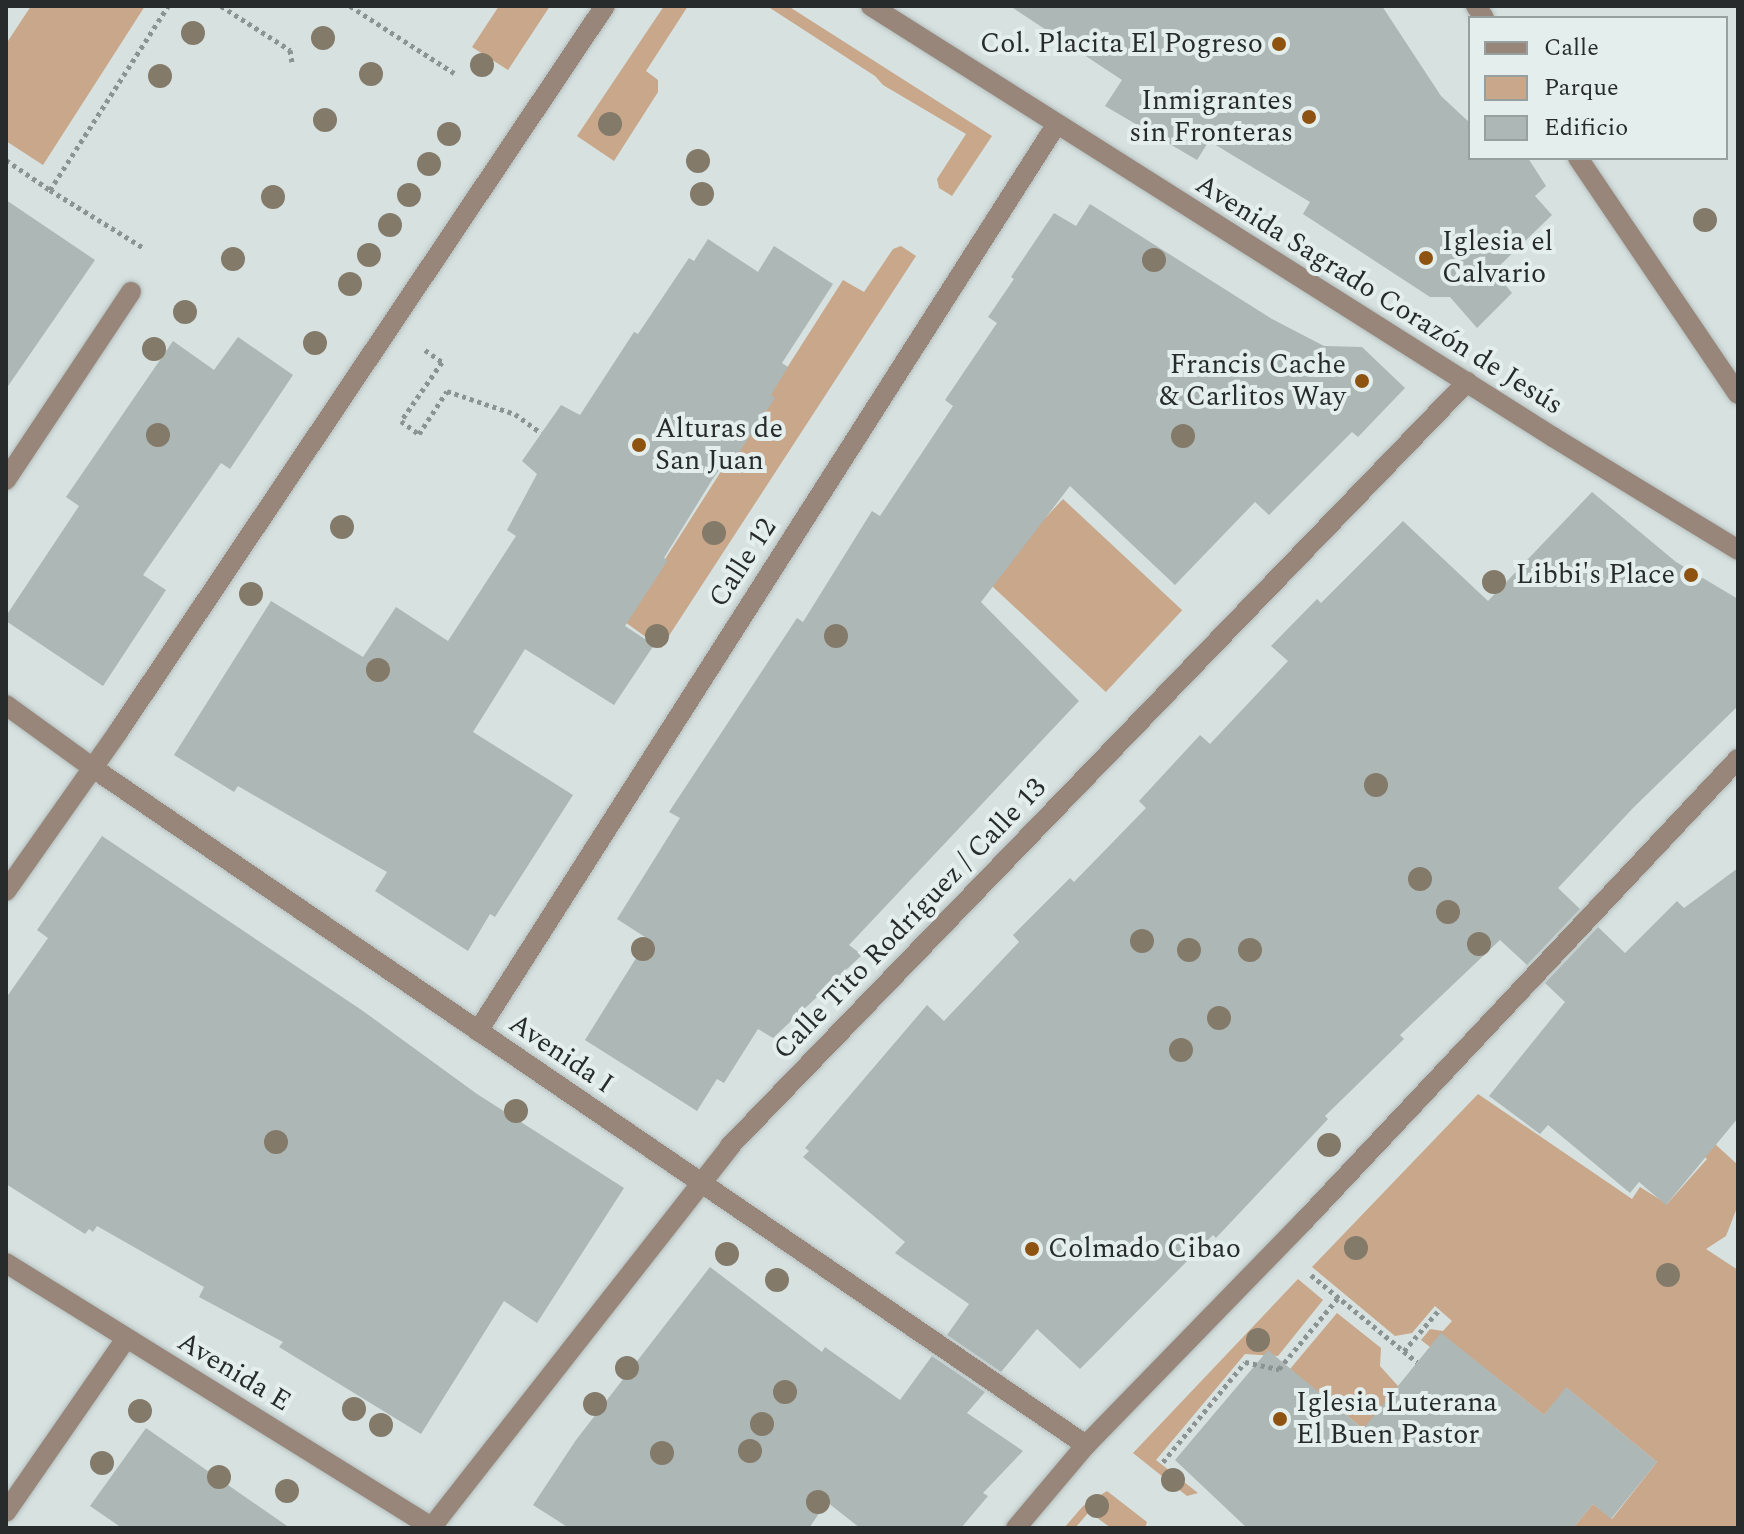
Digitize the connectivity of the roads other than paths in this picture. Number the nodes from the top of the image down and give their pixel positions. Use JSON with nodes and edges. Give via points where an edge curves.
{"nodes":[{"id":1,"x":605,"y":6,"type":"edge"},
{"id":2,"x":871,"y":6,"type":"edge"},
{"id":3,"x":1056,"y":125,"type":"junction"},
{"id":4,"x":1579,"y":160,"type":"edge"},
{"id":5,"x":131,"y":292,"type":"dead end"},
{"id":6,"x":1467,"y":382,"type":"junction"},
{"id":7,"x":1738,"y":394,"type":"edge"},
{"id":8,"x":6,"y":480,"type":"edge"},
{"id":9,"x":1738,"y":550,"type":"edge"},
{"id":10,"x":6,"y":705,"type":"edge"},
{"id":11,"x":1738,"y":759,"type":"edge"},
{"id":12,"x":93,"y":768,"type":"junction"},
{"id":13,"x":6,"y":891,"type":"edge"},
{"id":14,"x":478,"y":1031,"type":"junction"},
{"id":15,"x":700,"y":1183,"type":"junction"},
{"id":16,"x":6,"y":1263,"type":"edge"},
{"id":17,"x":126,"y":1339,"type":"junction"},
{"id":18,"x":1086,"y":1445,"type":"junction"},
{"id":19,"x":6,"y":1512,"type":"edge"},
{"id":20,"x":432,"y":1528,"type":"edge"},
{"id":21,"x":1016,"y":1528,"type":"edge"}],
"edges":[{"from":1,"to":12,"type":"street"},
{"from":2,"to":3,"type":"street","name":"Avenida Sagrado Corazón de Jesús"},
{"from":3,"to":6,"type":"street","name":"Avenida Sagrado Corazón de Jesús"},
{"from":3,"to":14,"type":"street","name":"Calle 12"},
{"from":4,"to":7,"type":"street"},
{"from":5,"to":8,"type":"street"},
{"from":6,"to":9,"type":"street","name":"Avenida Sagrado Corazón de Jesús"},
{"from":6,"to":15,"type":"street","name":"Calle Tito Rodríguez / Calle 13"},
{"from":10,"to":12,"type":"street","name":"Avenida I"},
{"from":11,"to":18,"type":"street"},
{"from":12,"to":13,"type":"street"},
{"from":12,"to":14,"type":"street","name":"Avenida I"},
{"from":14,"to":15,"type":"street","name":"Avenida I"},
{"from":15,"to":18,"type":"street","name":"Avenida I"},
{"from":15,"to":20,"type":"street","name":"Calle Tito Rodríguez / Calle 13"},
{"from":16,"to":17,"type":"street","name":"Avenida E"},
{"from":17,"to":19,"type":"street"},
{"from":17,"to":20,"type":"street","name":"Avenida E"},
{"from":18,"to":21,"type":"street"}]}
